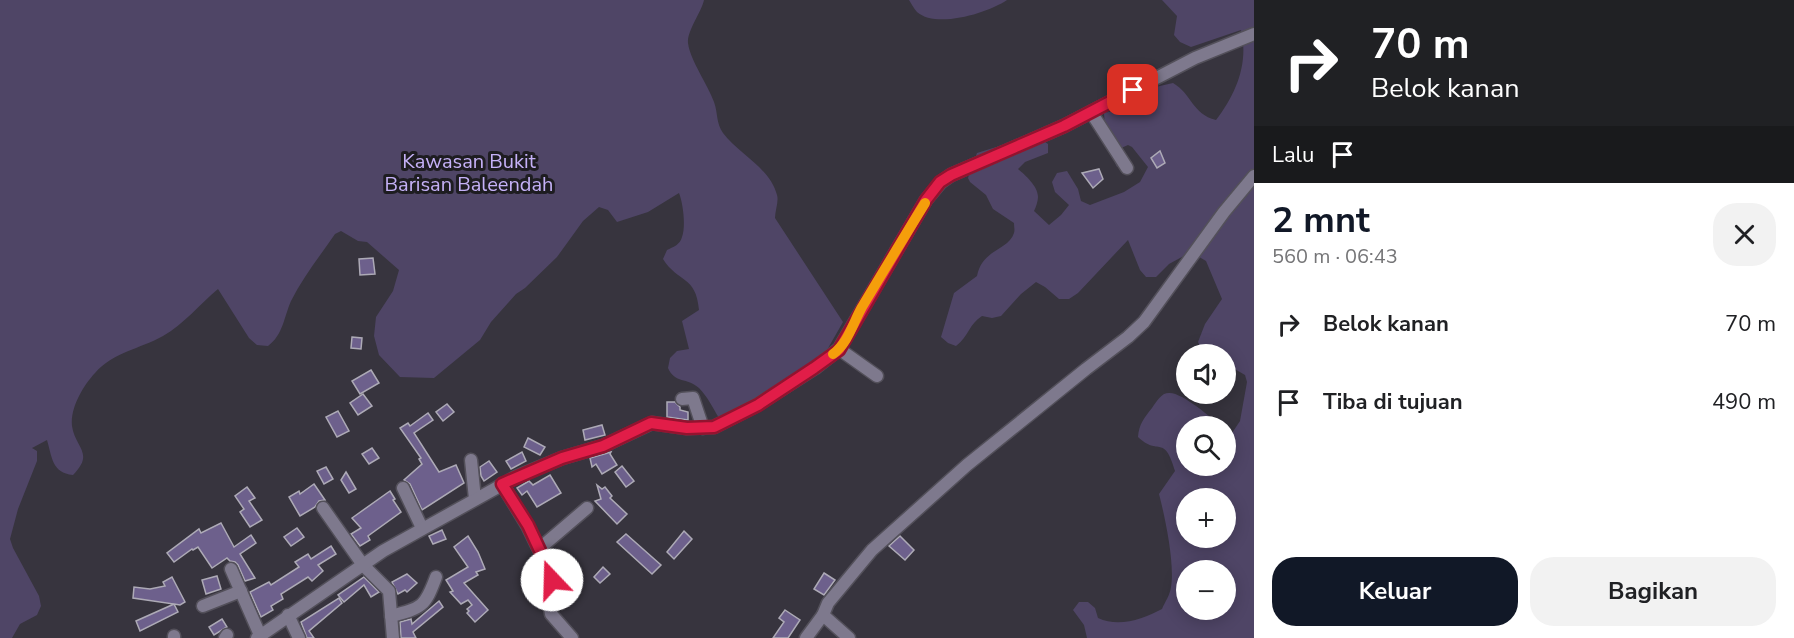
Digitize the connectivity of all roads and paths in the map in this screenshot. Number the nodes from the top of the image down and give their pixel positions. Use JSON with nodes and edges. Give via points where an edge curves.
{"nodes":[{"id":1,"x":1254,"y":34,"type":"edge"},
{"id":2,"x":1091,"y":112,"type":"junction"},
{"id":3,"x":1127,"y":168,"type":"dead end"},
{"id":4,"x":1254,"y":176,"type":"edge"},
{"id":5,"x":839,"y":350,"type":"junction"},
{"id":6,"x":877,"y":376,"type":"dead end"},
{"id":7,"x":682,"y":399,"type":"dead end"},
{"id":8,"x":703,"y":428,"type":"junction"},
{"id":9,"x":471,"y":460,"type":"dead end"},
{"id":10,"x":502,"y":484,"type":"junction"},
{"id":11,"x":403,"y":488,"type":"dead end"},
{"id":12,"x":475,"y":499,"type":"junction"},
{"id":13,"x":323,"y":508,"type":"dead end"},
{"id":14,"x":587,"y":508,"type":"dead end"},
{"id":15,"x":422,"y":528,"type":"junction"},
{"id":16,"x":539,"y":549,"type":"junction"},
{"id":17,"x":363,"y":565,"type":"junction"},
{"id":18,"x":231,"y":569,"type":"dead end"},
{"id":19,"x":436,"y":577,"type":"dead end"},
{"id":20,"x":241,"y":591,"type":"junction"},
{"id":21,"x":203,"y":606,"type":"dead end"},
{"id":22,"x":288,"y":615,"type":"junction"},
{"id":23,"x":823,"y":615,"type":"junction"},
{"id":24,"x":391,"y":616,"type":"junction"},
{"id":25,"x":259,"y":636,"type":"edge"},
{"id":26,"x":299,"y":638,"type":"edge"},
{"id":27,"x":393,"y":638,"type":"edge"},
{"id":28,"x":572,"y":638,"type":"edge"},
{"id":29,"x":806,"y":638,"type":"edge"},
{"id":30,"x":849,"y":638,"type":"edge"}],
"edges":[{"from":1,"to":2,"type":"street","via":[[1196,58]]},
{"from":2,"to":3,"type":"street"},
{"from":2,"to":5,"type":"street","via":[[940,182]]},
{"from":4,"to":23,"type":"street","via":[[1144,322],[967,465],[872,550],[828,603]]},
{"from":5,"to":6,"type":"street"},
{"from":5,"to":8,"type":"street","via":[[751,409],[721,425]]},
{"from":7,"to":8,"type":"street","via":[[693,398]]},
{"from":8,"to":10,"type":"street","via":[[651,423],[603,446],[562,458]]},
{"from":9,"to":12,"type":"street"},
{"from":10,"to":12,"type":"street"},
{"from":10,"to":16,"type":"street"},
{"from":11,"to":15,"type":"street"},
{"from":12,"to":15,"type":"street"},
{"from":13,"to":17,"type":"street"},
{"from":14,"to":16,"type":"street"},
{"from":15,"to":17,"type":"street"},
{"from":16,"to":28,"type":"street","via":[[551,574],[551,614]]},
{"from":17,"to":22,"type":"street"},
{"from":17,"to":24,"type":"street","via":[[389,591]]},
{"from":18,"to":20,"type":"street"},
{"from":19,"to":24,"type":"street","via":[[428,599],[418,608]]},
{"from":20,"to":21,"type":"street"},
{"from":20,"to":25,"type":"street"},
{"from":22,"to":25,"type":"street"},
{"from":22,"to":26,"type":"street"},
{"from":23,"to":29,"type":"street"},
{"from":23,"to":30,"type":"street"},
{"from":24,"to":27,"type":"street"}]}
